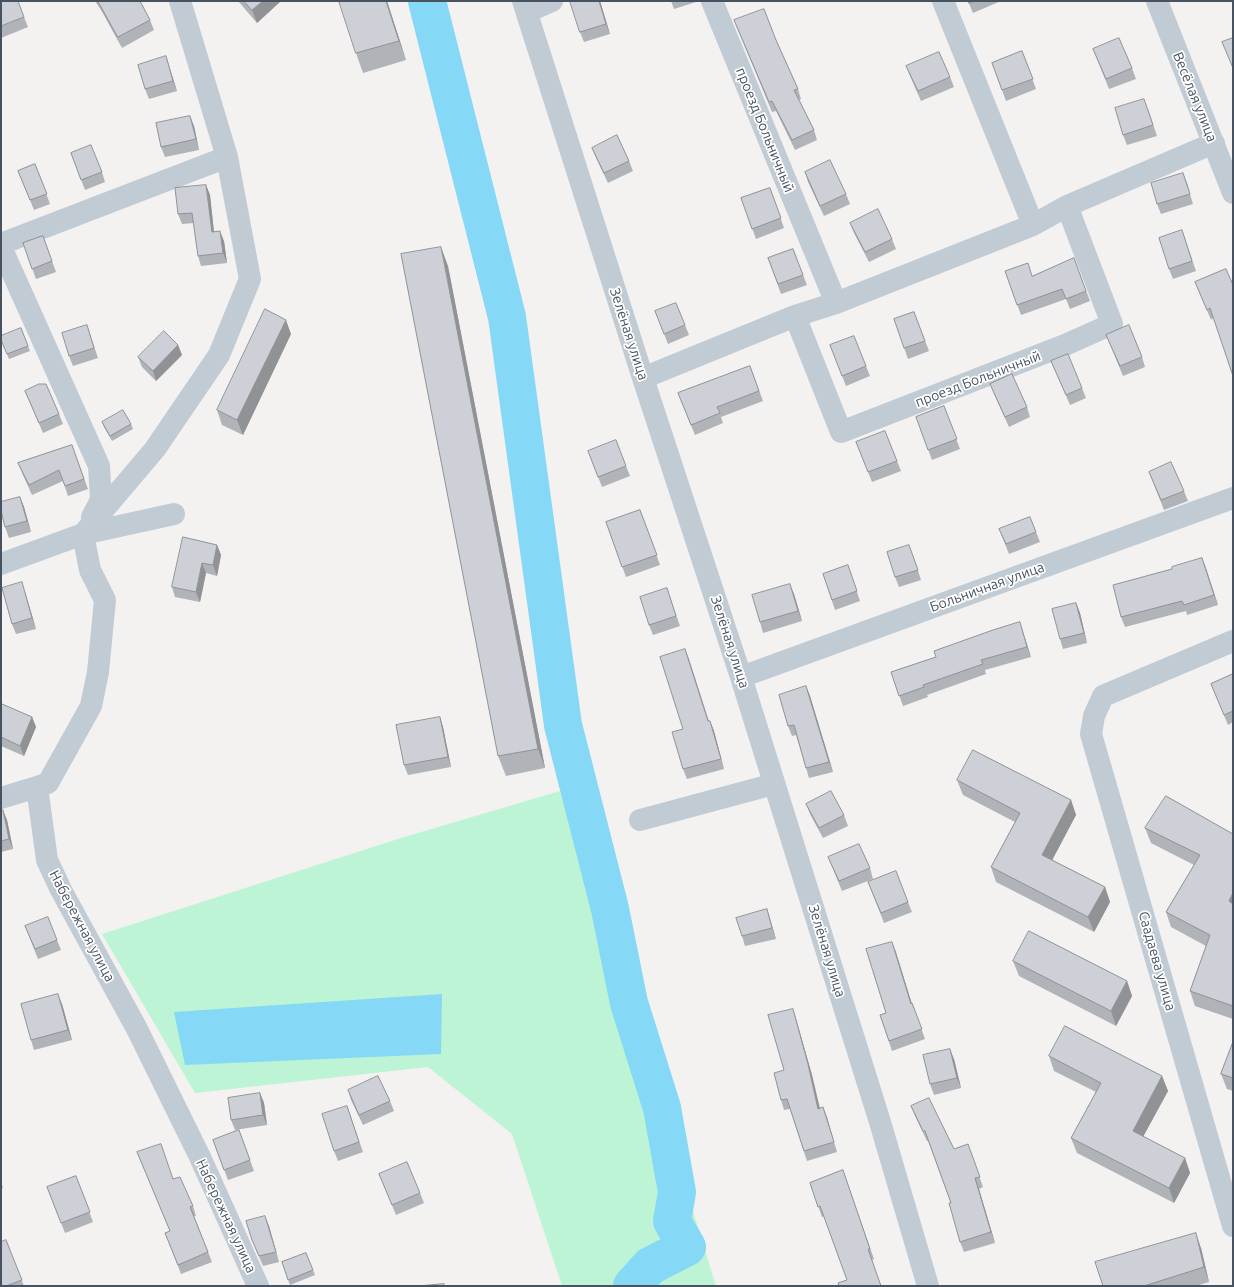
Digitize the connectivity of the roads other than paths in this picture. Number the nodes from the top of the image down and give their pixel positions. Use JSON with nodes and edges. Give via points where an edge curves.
{"nodes":[{"id":1,"x":180,"y":1,"type":"edge"},
{"id":2,"x":552,"y":1,"type":"edge"},
{"id":3,"x":712,"y":1,"type":"edge"},
{"id":4,"x":943,"y":1,"type":"edge"},
{"id":5,"x":1157,"y":1,"type":"edge"},
{"id":6,"x":525,"y":6,"type":"edge"},
{"id":7,"x":1214,"y":143,"type":"junction"},
{"id":8,"x":227,"y":156,"type":"junction"},
{"id":9,"x":1233,"y":193,"type":"edge"},
{"id":10,"x":1067,"y":206,"type":"junction"},
{"id":11,"x":1033,"y":225,"type":"junction"},
{"id":12,"x":1,"y":244,"type":"edge"},
{"id":13,"x":1,"y":247,"type":"edge"},
{"id":14,"x":836,"y":303,"type":"junction"},
{"id":15,"x":795,"y":316,"type":"junction"},
{"id":16,"x":643,"y":378,"type":"junction"},
{"id":17,"x":1233,"y":498,"type":"edge"},
{"id":18,"x":174,"y":514,"type":"dead end"},
{"id":19,"x":83,"y":534,"type":"junction"},
{"id":20,"x":1,"y":564,"type":"edge"},
{"id":21,"x":1233,"y":641,"type":"edge"},
{"id":22,"x":741,"y":677,"type":"junction"},
{"id":23,"x":774,"y":784,"type":"junction"},
{"id":24,"x":37,"y":787,"type":"junction"},
{"id":25,"x":1,"y":798,"type":"edge"},
{"id":26,"x":640,"y":820,"type":"dead end"},
{"id":27,"x":1233,"y":1226,"type":"edge"},
{"id":28,"x":258,"y":1286,"type":"edge"},
{"id":29,"x":928,"y":1286,"type":"edge"}],
"edges":[{"from":1,"to":8,"type":"street"},
{"from":2,"to":6,"type":"street"},
{"from":3,"to":14,"type":"street","name":"проезд Больничный"},
{"from":4,"to":11,"type":"street"},
{"from":5,"to":7,"type":"street","name":"Весёлая улица"},
{"from":6,"to":16,"type":"street","name":"Зелёная улица"},
{"from":7,"to":9,"type":"street","name":"Весёлая улица"},
{"from":7,"to":10,"type":"street"},
{"from":8,"to":12,"type":"street"},
{"from":8,"to":19,"type":"street","via":[[250,279],[219,354],[155,449]]},
{"from":10,"to":11,"type":"street"},
{"from":10,"to":15,"type":"street","name":"проезд Больничный","via":[[1112,324],[1066,345],[841,432]]},
{"from":11,"to":14,"type":"street"},
{"from":13,"to":19,"type":"street","via":[[99,466],[100,500]]},
{"from":14,"to":15,"type":"street"},
{"from":15,"to":16,"type":"street"},
{"from":16,"to":22,"type":"street","name":"Зелёная улица"},
{"from":17,"to":22,"type":"street","name":"Больничная улица"},
{"from":18,"to":19,"type":"street"},
{"from":19,"to":20,"type":"street"},
{"from":19,"to":24,"type":"street","via":[[90,570],[105,600],[96,679],[91,706],[48,783]]},
{"from":21,"to":27,"type":"street","name":"Саадаева улица","via":[[1103,696],[1094,716],[1092,734]]},
{"from":22,"to":23,"type":"street","name":"Зелёная улица"},
{"from":23,"to":26,"type":"street"},
{"from":23,"to":29,"type":"street","name":"Зелёная улица","via":[[880,1122]]},
{"from":24,"to":25,"type":"street"},
{"from":24,"to":28,"type":"street","name":"Набережная улица","via":[[48,860],[58,884],[137,1029],[200,1157]]}]}
